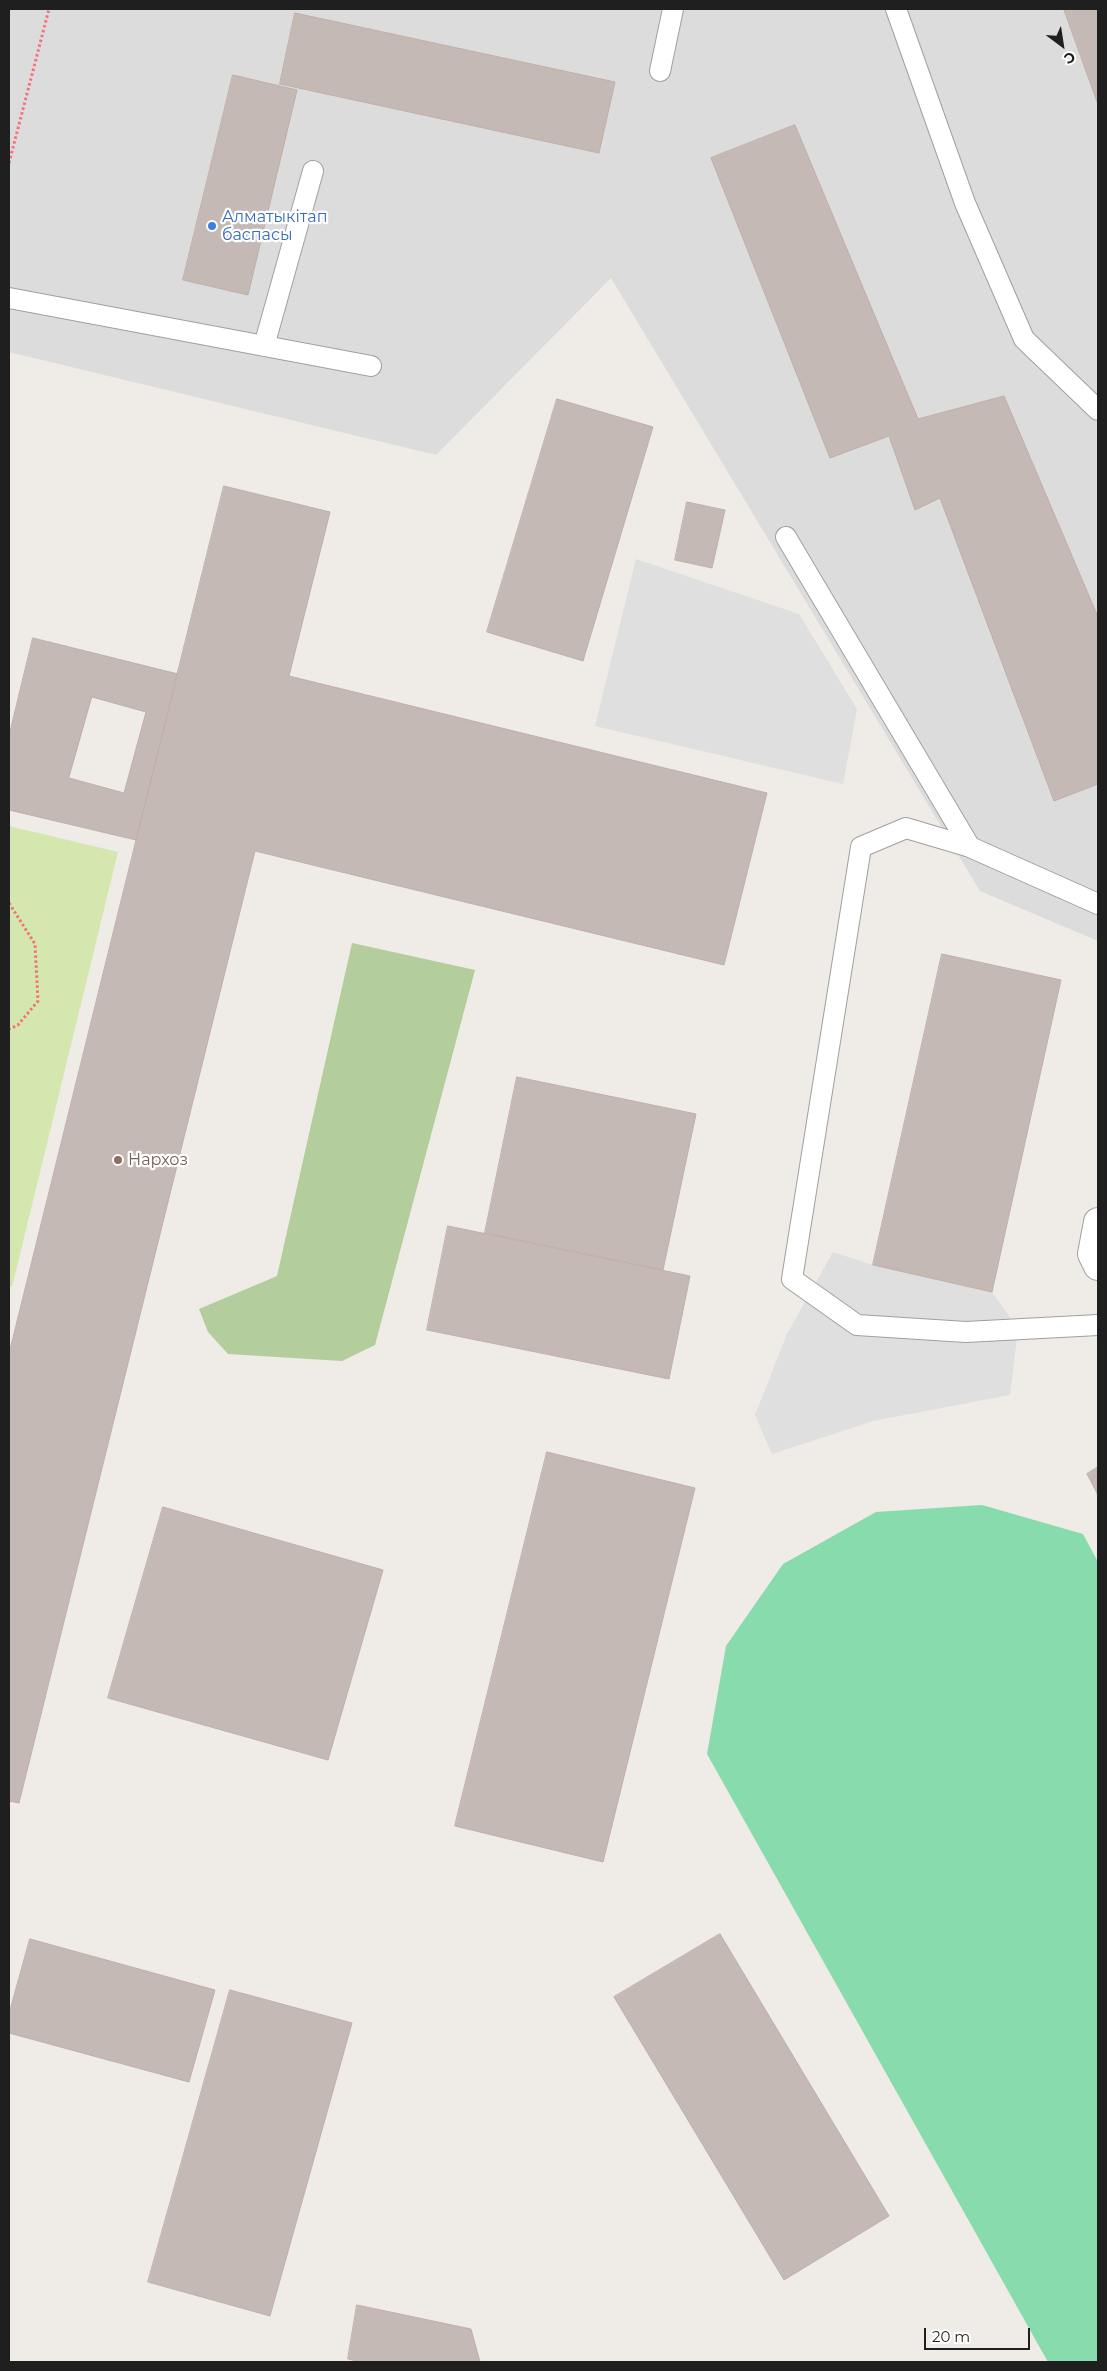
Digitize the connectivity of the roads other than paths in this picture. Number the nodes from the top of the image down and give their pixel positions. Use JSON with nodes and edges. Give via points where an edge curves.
{"nodes":[{"id":1,"x":673,"y":9,"type":"edge"},
{"id":2,"x":896,"y":9,"type":"edge"},
{"id":3,"x":660,"y":71,"type":"dead end"},
{"id":4,"x":313,"y":171,"type":"dead end"},
{"id":5,"x":9,"y":298,"type":"edge"},
{"id":6,"x":264,"y":346,"type":"junction"},
{"id":7,"x":371,"y":366,"type":"dead end"},
{"id":8,"x":1098,"y":410,"type":"edge"},
{"id":9,"x":786,"y":537,"type":"dead end"},
{"id":10,"x":970,"y":847,"type":"junction"},
{"id":11,"x":1098,"y":904,"type":"edge"},
{"id":12,"x":1098,"y":1222,"type":"edge"},
{"id":13,"x":1098,"y":1266,"type":"edge"},
{"id":14,"x":1098,"y":1325,"type":"edge"}],
"edges":[{"from":1,"to":3,"type":"lane"},
{"from":2,"to":8,"type":"lane","via":[[965,202],[1024,339]]},
{"from":4,"to":6,"type":"lane"},
{"from":5,"to":6,"type":"lane"},
{"from":6,"to":7,"type":"lane"},
{"from":9,"to":10,"type":"lane"},
{"from":10,"to":11,"type":"lane"},
{"from":10,"to":14,"type":"lane","via":[[906,828],[861,847],[792,1279],[857,1325],[966,1332]]},
{"from":12,"to":13,"type":"street","via":[[1092,1254]]}]}
